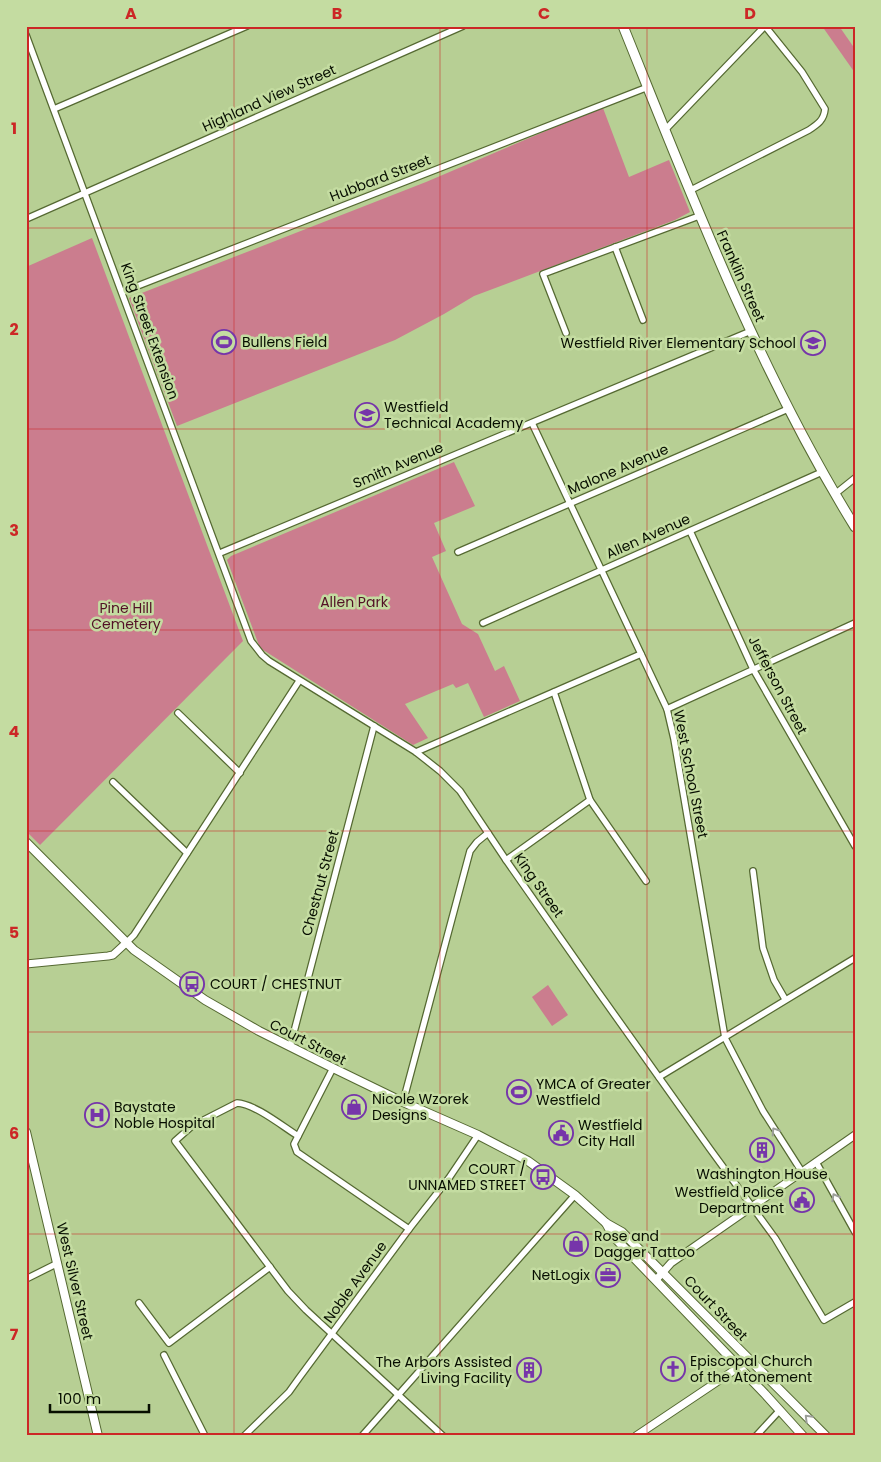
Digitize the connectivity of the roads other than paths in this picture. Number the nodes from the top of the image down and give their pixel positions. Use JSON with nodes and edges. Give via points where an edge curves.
{"nodes":[{"id":1,"x":247,"y":26,"type":"edge"},
{"id":2,"x":463,"y":26,"type":"edge"},
{"id":3,"x":623,"y":26,"type":"edge"},
{"id":4,"x":765,"y":26,"type":"edge"},
{"id":5,"x":26,"y":34,"type":"edge"},
{"id":6,"x":648,"y":87,"type":"junction"},
{"id":7,"x":54,"y":109,"type":"junction"},
{"id":8,"x":665,"y":130,"type":"junction"},
{"id":9,"x":689,"y":191,"type":"junction"},
{"id":10,"x":85,"y":193,"type":"junction"},
{"id":11,"x":699,"y":216,"type":"junction"},
{"id":12,"x":26,"y":219,"type":"edge"},
{"id":13,"x":615,"y":247,"type":"junction"},
{"id":14,"x":122,"y":292,"type":"junction"},
{"id":15,"x":643,"y":320,"type":"dead end"},
{"id":16,"x":751,"y":331,"type":"junction"},
{"id":17,"x":566,"y":333,"type":"dead end"},
{"id":18,"x":788,"y":409,"type":"junction"},
{"id":19,"x":532,"y":423,"type":"junction"},
{"id":20,"x":822,"y":472,"type":"junction"},
{"id":21,"x":855,"y":478,"type":"edge"},
{"id":22,"x":835,"y":494,"type":"junction"},
{"id":23,"x":570,"y":504,"type":"junction"},
{"id":24,"x":855,"y":527,"type":"edge"},
{"id":25,"x":690,"y":531,"type":"junction"},
{"id":26,"x":458,"y":552,"type":"dead end"},
{"id":27,"x":220,"y":553,"type":"junction"},
{"id":28,"x":601,"y":570,"type":"junction"},
{"id":29,"x":483,"y":623,"type":"dead end"},
{"id":30,"x":855,"y":623,"type":"edge"},
{"id":31,"x":250,"y":637,"type":"joint"},
{"id":32,"x":641,"y":654,"type":"junction"},
{"id":33,"x":753,"y":669,"type":"junction"},
{"id":34,"x":299,"y":681,"type":"junction"},
{"id":35,"x":554,"y":692,"type":"junction"},
{"id":36,"x":667,"y":708,"type":"junction"},
{"id":37,"x":178,"y":713,"type":"dead end"},
{"id":38,"x":374,"y":726,"type":"junction"},
{"id":39,"x":416,"y":752,"type":"junction"},
{"id":40,"x":240,"y":773,"type":"junction"},
{"id":41,"x":113,"y":782,"type":"dead end"},
{"id":42,"x":590,"y":800,"type":"junction"},
{"id":43,"x":488,"y":833,"type":"junction"},
{"id":44,"x":26,"y":842,"type":"edge"},
{"id":45,"x":855,"y":846,"type":"edge"},
{"id":46,"x":188,"y":853,"type":"junction"},
{"id":47,"x":506,"y":860,"type":"junction"},
{"id":48,"x":753,"y":871,"type":"dead end"},
{"id":49,"x":646,"y":881,"type":"dead end"},
{"id":50,"x":126,"y":943,"type":"junction"},
{"id":51,"x":855,"y":958,"type":"edge"},
{"id":52,"x":26,"y":964,"type":"edge"},
{"id":53,"x":785,"y":999,"type":"junction"},
{"id":54,"x":725,"y":1038,"type":"junction"},
{"id":55,"x":290,"y":1047,"type":"junction"},
{"id":56,"x":333,"y":1068,"type":"junction"},
{"id":57,"x":659,"y":1077,"type":"junction"},
{"id":58,"x":403,"y":1102,"type":"junction"},
{"id":59,"x":26,"y":1132,"type":"edge"},
{"id":60,"x":478,"y":1135,"type":"junction"},
{"id":61,"x":855,"y":1135,"type":"edge"},
{"id":62,"x":298,"y":1136,"type":"junction"},
{"id":63,"x":816,"y":1162,"type":"junction"},
{"id":64,"x":802,"y":1172,"type":"junction"},
{"id":65,"x":576,"y":1195,"type":"junction"},
{"id":66,"x":752,"y":1206,"type":"junction"},
{"id":67,"x":606,"y":1223,"type":"junction"},
{"id":68,"x":409,"y":1229,"type":"junction"},
{"id":69,"x":855,"y":1232,"type":"edge"},
{"id":70,"x":58,"y":1264,"type":"junction"},
{"id":71,"x":270,"y":1267,"type":"junction"},
{"id":72,"x":662,"y":1271,"type":"junction"},
{"id":73,"x":26,"y":1279,"type":"edge"},
{"id":74,"x":656,"y":1280,"type":"junction"},
{"id":75,"x":855,"y":1302,"type":"edge"},
{"id":76,"x":139,"y":1303,"type":"dead end"},
{"id":77,"x":706,"y":1315,"type":"junction"},
{"id":78,"x":697,"y":1324,"type":"junction"},
{"id":79,"x":332,"y":1333,"type":"junction"},
{"id":80,"x":164,"y":1355,"type":"dead end"},
{"id":81,"x":748,"y":1358,"type":"junction"},
{"id":82,"x":739,"y":1366,"type":"junction"},
{"id":83,"x":399,"y":1395,"type":"junction"},
{"id":84,"x":790,"y":1400,"type":"junction"},
{"id":85,"x":780,"y":1410,"type":"junction"},
{"id":86,"x":98,"y":1436,"type":"edge"},
{"id":87,"x":205,"y":1436,"type":"edge"},
{"id":88,"x":244,"y":1436,"type":"edge"},
{"id":89,"x":362,"y":1436,"type":"edge"},
{"id":90,"x":443,"y":1436,"type":"edge"},
{"id":91,"x":636,"y":1436,"type":"edge"},
{"id":92,"x":756,"y":1436,"type":"edge"},
{"id":93,"x":803,"y":1436,"type":"edge"},
{"id":94,"x":826,"y":1436,"type":"edge"}],
"edges":[{"from":1,"to":7,"type":"street"},
{"from":2,"to":10,"type":"street","name":"Highland View Street"},
{"from":3,"to":6,"type":"main road","name":"Franklin Street"},
{"from":4,"to":8,"type":"street"},
{"from":4,"to":9,"type":"street","via":[[802,72],[825,114],[818,125]]},
{"from":5,"to":7,"type":"street","name":"King Street Extension"},
{"from":6,"to":8,"type":"main road","name":"Franklin Street"},
{"from":6,"to":14,"type":"street","name":"Hubbard Street"},
{"from":7,"to":10,"type":"street","name":"King Street Extension"},
{"from":8,"to":9,"type":"main road","name":"Franklin Street"},
{"from":9,"to":11,"type":"main road","name":"Franklin Street"},
{"from":10,"to":12,"type":"street","name":"Highland View Street"},
{"from":10,"to":14,"type":"street","name":"King Street Extension"},
{"from":11,"to":13,"type":"street"},
{"from":11,"to":16,"type":"main road","name":"Franklin Street"},
{"from":13,"to":15,"type":"street"},
{"from":13,"to":17,"type":"street","via":[[543,274]]},
{"from":14,"to":27,"type":"street","name":"King Street Extension"},
{"from":16,"to":18,"type":"main road","name":"Franklin Street"},
{"from":16,"to":19,"type":"street","name":"Smith Avenue"},
{"from":18,"to":20,"type":"main road","name":"Franklin Street"},
{"from":18,"to":23,"type":"street","name":"Malone Avenue"},
{"from":19,"to":23,"type":"street","name":"West School Street"},
{"from":19,"to":27,"type":"street","name":"Smith Avenue"},
{"from":20,"to":22,"type":"main road","name":"Franklin Street"},
{"from":20,"to":25,"type":"street","name":"Allen Avenue"},
{"from":21,"to":22,"type":"street"},
{"from":22,"to":24,"type":"main road","name":"Franklin Street"},
{"from":23,"to":26,"type":"street","name":"Malone Avenue"},
{"from":23,"to":28,"type":"street","name":"West School Street"},
{"from":25,"to":28,"type":"street","name":"Allen Avenue"},
{"from":25,"to":33,"type":"street","name":"Jefferson Street"},
{"from":27,"to":31,"type":"street","name":"King Street Extension"},
{"from":28,"to":29,"type":"street","name":"Allen Avenue"},
{"from":28,"to":32,"type":"street","name":"West School Street"},
{"from":30,"to":33,"type":"street"},
{"from":31,"to":34,"type":"street","name":"King Street","via":[[262,655]]},
{"from":32,"to":35,"type":"street"},
{"from":32,"to":36,"type":"street","name":"West School Street"},
{"from":33,"to":36,"type":"street"},
{"from":33,"to":45,"type":"street","name":"Jefferson Street"},
{"from":34,"to":38,"type":"street","name":"King Street"},
{"from":34,"to":40,"type":"street"},
{"from":35,"to":39,"type":"street"},
{"from":35,"to":42,"type":"street"},
{"from":36,"to":54,"type":"street","name":"West School Street"},
{"from":37,"to":40,"type":"street"},
{"from":38,"to":39,"type":"street","name":"King Street"},
{"from":38,"to":55,"type":"street","name":"Chestnut Street"},
{"from":39,"to":43,"type":"street","name":"King Street","via":[[460,791]]},
{"from":40,"to":46,"type":"street"},
{"from":41,"to":46,"type":"street"},
{"from":42,"to":47,"type":"street"},
{"from":42,"to":49,"type":"street"},
{"from":43,"to":47,"type":"street","name":"King Street"},
{"from":43,"to":58,"type":"street","via":[[470,851]]},
{"from":44,"to":50,"type":"main road","name":"Court Street"},
{"from":46,"to":50,"type":"street"},
{"from":47,"to":57,"type":"street","name":"King Street"},
{"from":48,"to":53,"type":"street","via":[[763,948],[774,980]]},
{"from":50,"to":52,"type":"street","via":[[113,955]]},
{"from":50,"to":55,"type":"main road","name":"Court Street","via":[[205,1000]]},
{"from":51,"to":53,"type":"street"},
{"from":53,"to":54,"type":"street"},
{"from":54,"to":57,"type":"street"},
{"from":64,"to":54,"type":"street","name":"West School Street","one_way":true,"via":[[762,1110]]},
{"from":55,"to":56,"type":"main road","name":"Court Street"},
{"from":56,"to":58,"type":"main road","name":"Court Street"},
{"from":56,"to":62,"type":"street"},
{"from":57,"to":66,"type":"street","name":"King Street"},
{"from":58,"to":60,"type":"main road","name":"Court Street"},
{"from":59,"to":70,"type":"main road","name":"West Silver Street"},
{"from":60,"to":65,"type":"main road","name":"Court Street","via":[[528,1161]]},
{"from":60,"to":68,"type":"street","name":"Noble Avenue"},
{"from":61,"to":63,"type":"street"},
{"from":62,"to":68,"type":"street","via":[[294,1144],[297,1152]]},
{"from":62,"to":71,"type":"street","via":[[242,1103],[211,1115],[175,1141]]},
{"from":63,"to":64,"type":"street"},
{"from":69,"to":63,"type":"street","one_way":true},
{"from":64,"to":66,"type":"street"},
{"from":65,"to":67,"type":"main road","name":"Court Street"},
{"from":65,"to":83,"type":"street"},
{"from":66,"to":72,"type":"street"},
{"from":66,"to":75,"type":"street","name":"King Street","via":[[824,1320]]},
{"from":67,"to":72,"type":"main road","name":"Court Street","via":[[622,1232]]},
{"from":67,"to":74,"type":"main road","name":"Court Street","via":[[614,1236]]},
{"from":68,"to":79,"type":"street","name":"Noble Avenue"},
{"from":70,"to":73,"type":"street"},
{"from":70,"to":86,"type":"main road","name":"West Silver Street"},
{"from":71,"to":76,"type":"street","via":[[169,1343]]},
{"from":71,"to":79,"type":"street","via":[[288,1291]]},
{"from":72,"to":74,"type":"street"},
{"from":72,"to":77,"type":"main road","name":"Court Street"},
{"from":74,"to":78,"type":"main road","name":"Court Street"},
{"from":77,"to":78,"type":"main road"},
{"from":77,"to":81,"type":"main road","name":"Court Street"},
{"from":78,"to":82,"type":"main road","name":"Court Street"},
{"from":79,"to":83,"type":"street"},
{"from":79,"to":88,"type":"street","name":"Noble Avenue","via":[[289,1392]]},
{"from":80,"to":87,"type":"street"},
{"from":81,"to":82,"type":"main road"},
{"from":81,"to":84,"type":"main road","name":"Court Street"},
{"from":82,"to":85,"type":"main road","name":"Court Street"},
{"from":82,"to":91,"type":"street"},
{"from":83,"to":89,"type":"street"},
{"from":83,"to":90,"type":"street"},
{"from":84,"to":85,"type":"main road"},
{"from":94,"to":84,"type":"main road","name":"Court Street","one_way":true},
{"from":85,"to":92,"type":"street"},
{"from":85,"to":93,"type":"main road","name":"Court Street"}]}
